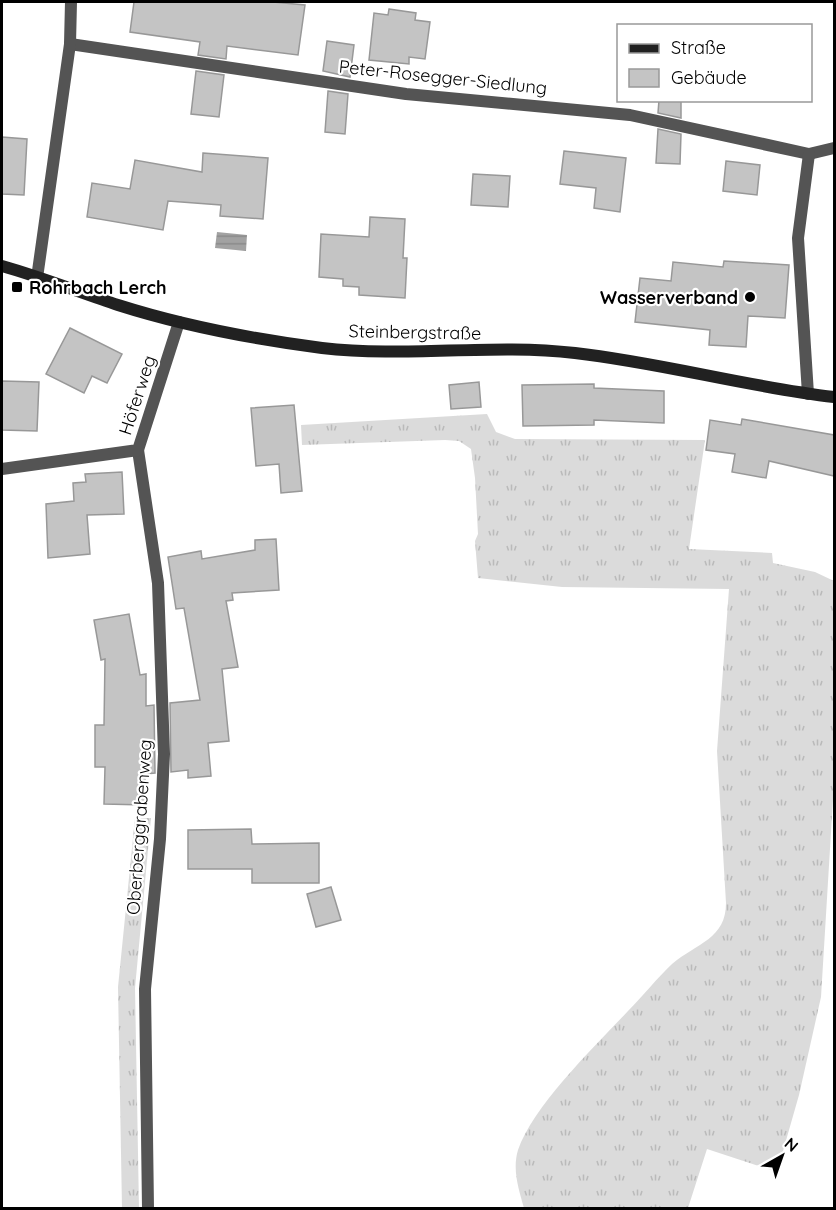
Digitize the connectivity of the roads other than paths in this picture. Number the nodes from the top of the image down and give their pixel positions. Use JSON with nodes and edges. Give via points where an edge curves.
{"nodes":[{"id":1,"x":71,"y":2,"type":"edge"},
{"id":2,"x":70,"y":44,"type":"junction"},
{"id":3,"x":834,"y":148,"type":"edge"},
{"id":4,"x":809,"y":154,"type":"junction"},
{"id":5,"x":2,"y":266,"type":"edge"},
{"id":6,"x":37,"y":278,"type":"junction"},
{"id":7,"x":179,"y":322,"type":"junction"},
{"id":8,"x":808,"y":394,"type":"junction"},
{"id":9,"x":834,"y":397,"type":"edge"},
{"id":10,"x":138,"y":450,"type":"junction"},
{"id":11,"x":2,"y":469,"type":"edge"},
{"id":12,"x":148,"y":1209,"type":"edge"}],
"edges":[{"from":1,"to":2,"type":"street"},
{"from":2,"to":4,"type":"street","name":"Peter-Rosegger-Siedlung","via":[[406,94],[630,115]]},
{"from":2,"to":6,"type":"street"},
{"from":3,"to":4,"type":"street","name":"Peter-Rosegger-Siedlung"},
{"from":4,"to":8,"type":"street","via":[[798,238]]},
{"from":5,"to":6,"type":"main road","name":"Steinbergstraße"},
{"from":6,"to":7,"type":"main road","name":"Steinbergstraße"},
{"from":7,"to":8,"type":"main road","name":"Steinbergstraße","via":[[269,340],[378,352],[573,353]]},
{"from":7,"to":10,"type":"street","name":"Höferweg"},
{"from":8,"to":9,"type":"main road","name":"Steinbergstraße"},
{"from":10,"to":11,"type":"street","name":"Höferweg"},
{"from":10,"to":12,"type":"street","name":"Oberberggrabenweg","via":[[158,583],[164,720],[160,839],[145,988]]}]}
